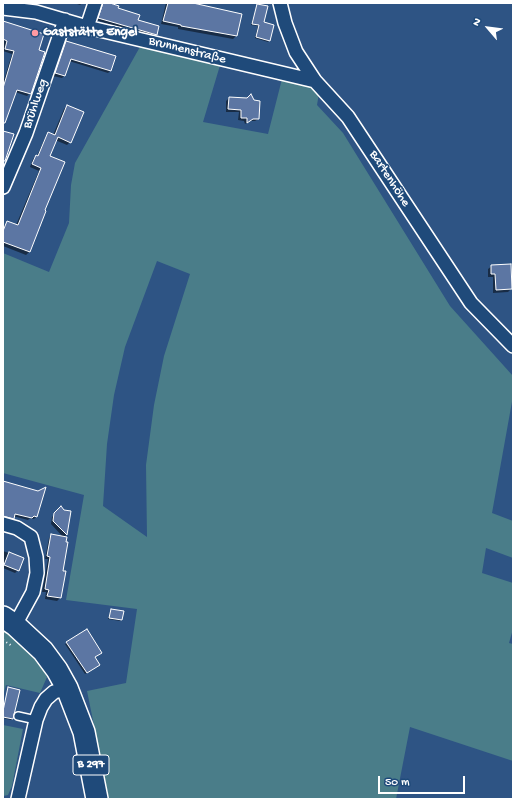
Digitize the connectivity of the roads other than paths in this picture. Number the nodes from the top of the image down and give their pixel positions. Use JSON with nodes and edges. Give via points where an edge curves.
{"nodes":[{"id":1,"x":95,"y":3,"type":"edge"},
{"id":2,"x":280,"y":3,"type":"edge"},
{"id":3,"x":3,"y":8,"type":"edge"},
{"id":4,"x":36,"y":8,"type":"edge"},
{"id":5,"x":65,"y":20,"type":"junction"},
{"id":6,"x":87,"y":27,"type":"junction"},
{"id":7,"x":315,"y":81,"type":"junction"},
{"id":8,"x":3,"y":187,"type":"edge"},
{"id":9,"x":513,"y":346,"type":"edge"},
{"id":10,"x":3,"y":524,"type":"edge"},
{"id":11,"x":9,"y":621,"type":"edge"},
{"id":12,"x":68,"y":688,"type":"junction"},
{"id":13,"x":18,"y":716,"type":"dead end"},
{"id":14,"x":36,"y":720,"type":"junction"},
{"id":15,"x":18,"y":799,"type":"edge"},
{"id":16,"x":97,"y":799,"type":"edge"}],
"edges":[{"from":1,"to":6,"type":"street"},
{"from":2,"to":7,"type":"street","name":"Bartenhöhe","via":[[296,52]]},
{"from":3,"to":4,"type":"street","name":"Brunnenstraße"},
{"from":4,"to":5,"type":"street","name":"Brunnenstraße"},
{"from":5,"to":6,"type":"street","name":"Brunnenstraße"},
{"from":5,"to":8,"type":"street","name":"Brühlweg","via":[[26,133]]},
{"from":6,"to":7,"type":"street","name":"Brunnenstraße"},
{"from":7,"to":9,"type":"street","name":"Bartenhöhe","via":[[348,117],[471,303]]},
{"from":10,"to":11,"type":"street","via":[[17,528],[31,537],[36,557],[33,592]]},
{"from":11,"to":12,"type":"main road","number":"B 297","via":[[43,651]]},
{"from":12,"to":14,"type":"street","via":[[54,692],[46,699]]},
{"from":12,"to":16,"type":"main road","number":"B 297","via":[[84,732]]},
{"from":13,"to":14,"type":"lane"},
{"from":14,"to":15,"type":"street"}]}
